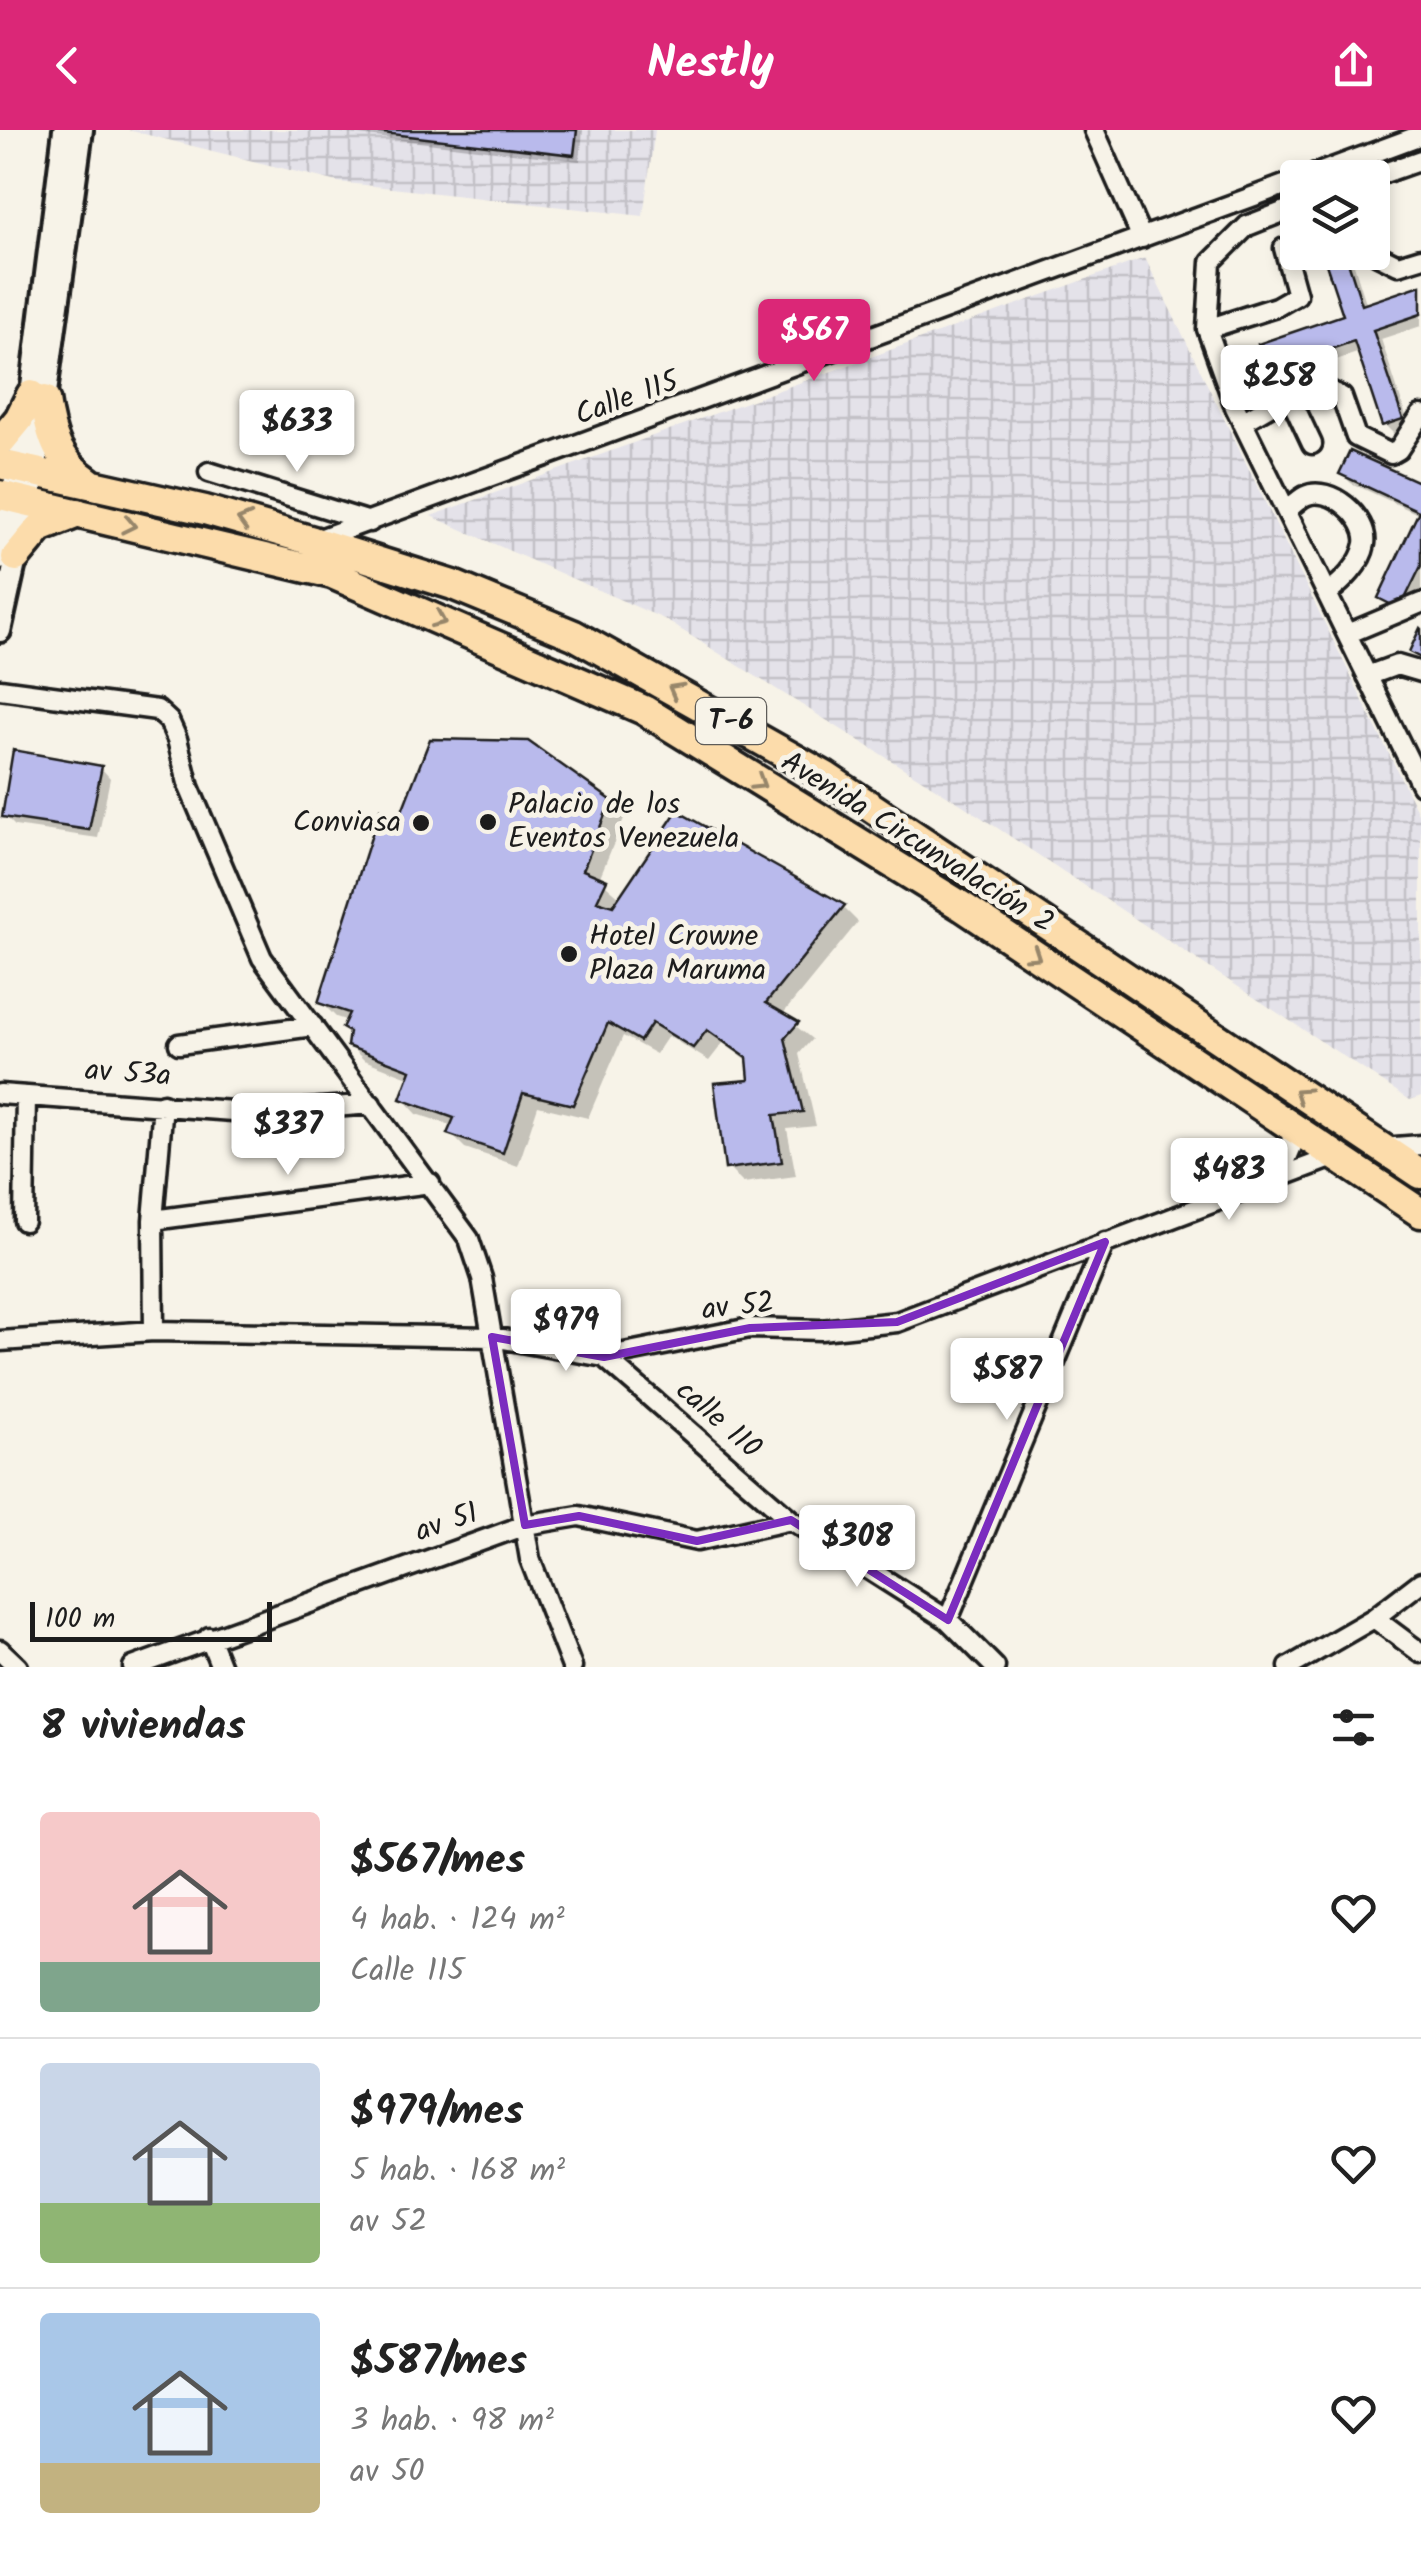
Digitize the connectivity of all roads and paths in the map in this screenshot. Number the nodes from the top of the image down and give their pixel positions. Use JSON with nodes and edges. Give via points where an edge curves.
{"nodes":[{"id":1,"x":64,"y":130,"type":"edge"},
{"id":2,"x":82,"y":130,"type":"edge"},
{"id":3,"x":1094,"y":130,"type":"edge"},
{"id":4,"x":1421,"y":135,"type":"edge"},
{"id":5,"x":1354,"y":160,"type":"edge"},
{"id":6,"x":1421,"y":160,"type":"edge"},
{"id":7,"x":1390,"y":171,"type":"edge"},
{"id":8,"x":1280,"y":187,"type":"edge"},
{"id":9,"x":1280,"y":213,"type":"edge"},
{"id":10,"x":1142,"y":238,"type":"junction"},
{"id":11,"x":1421,"y":258,"type":"edge"},
{"id":12,"x":1390,"y":261,"type":"edge"},
{"id":13,"x":1290,"y":270,"type":"edge"},
{"id":14,"x":1207,"y":329,"type":"junction"},
{"id":15,"x":1289,"y":395,"type":"junction"},
{"id":16,"x":38,"y":397,"type":"junction"},
{"id":17,"x":1421,"y":415,"type":"edge"},
{"id":18,"x":1242,"y":422,"type":"junction"},
{"id":19,"x":0,"y":442,"type":"edge"},
{"id":20,"x":1312,"y":444,"type":"dead end"},
{"id":21,"x":18,"y":469,"type":"edge"},
{"id":22,"x":209,"y":472,"type":"dead end"},
{"id":23,"x":94,"y":486,"type":"junction"},
{"id":24,"x":14,"y":498,"type":"edge"},
{"id":25,"x":1286,"y":511,"type":"junction"},
{"id":26,"x":78,"y":513,"type":"junction"},
{"id":27,"x":370,"y":522,"type":"junction"},
{"id":28,"x":313,"y":541,"type":"junction"},
{"id":29,"x":4,"y":555,"type":"edge"},
{"id":30,"x":1327,"y":594,"type":"junction"},
{"id":31,"x":1421,"y":603,"type":"edge"},
{"id":32,"x":0,"y":631,"type":"edge"},
{"id":33,"x":1347,"y":634,"type":"junction"},
{"id":34,"x":1421,"y":672,"type":"edge"},
{"id":35,"x":1367,"y":676,"type":"junction"},
{"id":36,"x":0,"y":689,"type":"edge"},
{"id":37,"x":1414,"y":750,"type":"edge"},
{"id":38,"x":1421,"y":785,"type":"edge"},
{"id":39,"x":312,"y":1026,"type":"junction"},
{"id":40,"x":179,"y":1044,"type":"dead end"},
{"id":41,"x":0,"y":1094,"type":"edge"},
{"id":42,"x":26,"y":1096,"type":"junction"},
{"id":43,"x":163,"y":1104,"type":"junction"},
{"id":44,"x":371,"y":1104,"type":"junction"},
{"id":45,"x":1291,"y":1126,"type":"junction"},
{"id":46,"x":1421,"y":1145,"type":"edge"},
{"id":47,"x":1382,"y":1148,"type":"junction"},
{"id":48,"x":1336,"y":1156,"type":"junction"},
{"id":49,"x":1421,"y":1174,"type":"edge"},
{"id":50,"x":1279,"y":1177,"type":"junction"},
{"id":51,"x":430,"y":1183,"type":"junction"},
{"id":52,"x":1421,"y":1213,"type":"edge"},
{"id":53,"x":153,"y":1220,"type":"junction"},
{"id":54,"x":24,"y":1222,"type":"dead end"},
{"id":55,"x":1106,"y":1242,"type":"junction"},
{"id":56,"x":154,"y":1331,"type":"junction"},
{"id":57,"x":492,"y":1336,"type":"junction"},
{"id":58,"x":0,"y":1341,"type":"edge"},
{"id":59,"x":604,"y":1356,"type":"junction"},
{"id":60,"x":791,"y":1520,"type":"junction"},
{"id":61,"x":525,"y":1525,"type":"junction"},
{"id":62,"x":1421,"y":1582,"type":"edge"},
{"id":63,"x":1374,"y":1618,"type":"junction"},
{"id":64,"x":948,"y":1620,"type":"junction"},
{"id":65,"x":208,"y":1637,"type":"junction"},
{"id":66,"x":0,"y":1650,"type":"edge"},
{"id":67,"x":1421,"y":1653,"type":"edge"},
{"id":68,"x":18,"y":1667,"type":"edge"},
{"id":69,"x":133,"y":1667,"type":"edge"},
{"id":70,"x":221,"y":1667,"type":"edge"},
{"id":71,"x":572,"y":1667,"type":"edge"},
{"id":72,"x":995,"y":1667,"type":"edge"},
{"id":73,"x":1289,"y":1667,"type":"edge"}],
"edges":[{"from":1,"to":16,"type":"street"},
{"from":2,"to":16,"type":"street"},
{"from":3,"to":10,"type":"street"},
{"from":4,"to":5,"type":"street"},
{"from":6,"to":7,"type":"street"},
{"from":8,"to":10,"type":"street","name":"Calle 115"},
{"from":9,"to":14,"type":"street","via":[[1248,226],[1211,262]]},
{"from":10,"to":27,"type":"street","name":"Calle 115"},
{"from":11,"to":12,"type":"street"},
{"from":13,"to":14,"type":"street","via":[[1297,295]]},
{"from":14,"to":18,"type":"street"},
{"from":15,"to":17,"type":"street","via":[[1334,389],[1356,437],[1391,454]]},
{"from":15,"to":18,"type":"street"},
{"from":15,"to":20,"type":"street"},
{"from":16,"to":19,"type":"highway"},
{"from":16,"to":21,"type":"street"},
{"from":16,"to":23,"type":"highway","via":[[58,453]]},
{"from":18,"to":25,"type":"street"},
{"from":21,"to":23,"type":"highway","name":"Avenida Circunvalación 2","number":"T-6"},
{"from":21,"to":24,"type":"street"},
{"from":22,"to":27,"type":"street"},
{"from":28,"to":23,"type":"highway","name":"Avenida Circunvalación 2","number":"T-6","one_way":true},
{"from":24,"to":26,"type":"highway","name":"Avenida Circunvalación 2","number":"T-6"},
{"from":24,"to":29,"type":"street"},
{"from":25,"to":30,"type":"street"},
{"from":25,"to":30,"type":"street","via":[[1308,494],[1324,494],[1366,530],[1353,570]]},
{"from":26,"to":29,"type":"highway","via":[[40,528]]},
{"from":26,"to":45,"type":"highway","name":"Avenida Circunvalación 2","number":"T-6","one_way":true,"via":[[332,574],[644,710],[962,907]]},
{"from":27,"to":28,"type":"street","name":"Calle 115"},
{"from":47,"to":28,"type":"highway","name":"Avenida Circunvalación 2","number":"T-6","one_way":true,"via":[[877,809],[713,711],[574,635],[453,585]]},
{"from":29,"to":32,"type":"street"},
{"from":30,"to":33,"type":"street"},
{"from":31,"to":33,"type":"street"},
{"from":33,"to":35,"type":"street"},
{"from":34,"to":35,"type":"street","via":[[1397,665]]},
{"from":35,"to":37,"type":"street"},
{"from":36,"to":39,"type":"street","via":[[156,710],[169,721],[189,788],[262,958]]},
{"from":37,"to":38,"type":"street"},
{"from":39,"to":40,"type":"street"},
{"from":39,"to":44,"type":"street"},
{"from":41,"to":42,"type":"street","name":"av 53a"},
{"from":42,"to":43,"type":"street","name":"av 53a"},
{"from":42,"to":54,"type":"street"},
{"from":43,"to":44,"type":"street","name":"av 53a","via":[[260,1114]]},
{"from":43,"to":53,"type":"street"},
{"from":44,"to":51,"type":"street"},
{"from":45,"to":48,"type":"highway","name":"Avenida Circunvalación 2","number":"T-6"},
{"from":45,"to":50,"type":"street","via":[[1292,1146]]},
{"from":46,"to":47,"type":"street"},
{"from":47,"to":49,"type":"highway","name":"Avenida Circunvalación 2","number":"T-6"},
{"from":48,"to":50,"type":"street","name":"av 52"},
{"from":48,"to":52,"type":"highway","name":"Avenida Circunvalación 2","number":"T-6"},
{"from":50,"to":55,"type":"street","name":"av 52"},
{"from":51,"to":53,"type":"street"},
{"from":51,"to":57,"type":"street","via":[[469,1239]]},
{"from":53,"to":56,"type":"street"},
{"from":55,"to":59,"type":"street","name":"av 52","via":[[897,1322],[750,1328]]},
{"from":55,"to":64,"type":"street"},
{"from":56,"to":57,"type":"street","name":"av 52"},
{"from":56,"to":58,"type":"street","name":"av 52"},
{"from":57,"to":59,"type":"street","name":"av 52"},
{"from":57,"to":61,"type":"street"},
{"from":59,"to":60,"type":"street","name":"calle 110"},
{"from":60,"to":61,"type":"street","name":"av 51","via":[[697,1541],[580,1516]]},
{"from":60,"to":64,"type":"street","name":"calle 110"},
{"from":61,"to":65,"type":"street","name":"av 51"},
{"from":61,"to":71,"type":"street","via":[[530,1559]]},
{"from":62,"to":63,"type":"street"},
{"from":63,"to":67,"type":"street"},
{"from":63,"to":73,"type":"street"},
{"from":64,"to":72,"type":"street","name":"calle 110"},
{"from":65,"to":69,"type":"street","name":"av 51"},
{"from":65,"to":70,"type":"street"},
{"from":66,"to":68,"type":"street"}]}
